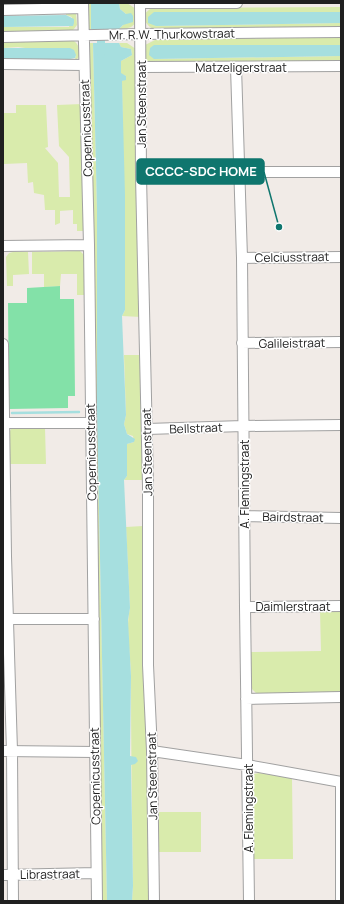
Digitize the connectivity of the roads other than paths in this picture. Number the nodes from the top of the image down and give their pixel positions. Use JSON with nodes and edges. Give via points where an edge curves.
{"nodes":[{"id":1,"x":140,"y":3,"type":"edge"},
{"id":2,"x":237,"y":3,"type":"edge"},
{"id":3,"x":83,"y":5,"type":"edge"},
{"id":4,"x":3,"y":10,"type":"edge"},
{"id":5,"x":341,"y":32,"type":"edge"},
{"id":6,"x":140,"y":34,"type":"junction"},
{"id":7,"x":3,"y":36,"type":"edge"},
{"id":8,"x":86,"y":36,"type":"junction"},
{"id":9,"x":3,"y":64,"type":"edge"},
{"id":10,"x":84,"y":65,"type":"junction"},
{"id":11,"x":341,"y":66,"type":"edge"},
{"id":12,"x":141,"y":67,"type":"junction"},
{"id":13,"x":236,"y":67,"type":"junction"},
{"id":14,"x":239,"y":172,"type":"junction"},
{"id":15,"x":341,"y":172,"type":"edge"},
{"id":16,"x":141,"y":176,"type":"junction"},
{"id":17,"x":89,"y":245,"type":"junction"},
{"id":18,"x":3,"y":246,"type":"edge"},
{"id":19,"x":341,"y":257,"type":"edge"},
{"id":20,"x":242,"y":258,"type":"junction"},
{"id":21,"x":341,"y":342,"type":"edge"},
{"id":22,"x":242,"y":343,"type":"junction"},
{"id":23,"x":3,"y":344,"type":"edge"},
{"id":24,"x":4,"y":422,"type":"edge"},
{"id":25,"x":91,"y":423,"type":"junction"},
{"id":26,"x":341,"y":425,"type":"edge"},
{"id":27,"x":243,"y":426,"type":"junction"},
{"id":28,"x":147,"y":429,"type":"junction"},
{"id":29,"x":4,"y":493,"type":"edge"},
{"id":30,"x":244,"y":516,"type":"junction"},
{"id":31,"x":341,"y":518,"type":"edge"},
{"id":32,"x":4,"y":556,"type":"edge"},
{"id":33,"x":341,"y":606,"type":"edge"},
{"id":34,"x":245,"y":607,"type":"junction"},
{"id":35,"x":6,"y":620,"type":"edge"},
{"id":36,"x":94,"y":620,"type":"junction"},
{"id":37,"x":7,"y":684,"type":"edge"},
{"id":38,"x":341,"y":697,"type":"edge"},
{"id":39,"x":246,"y":699,"type":"junction"},
{"id":40,"x":8,"y":751,"type":"edge"},
{"id":41,"x":152,"y":751,"type":"junction"},
{"id":42,"x":95,"y":752,"type":"junction"},
{"id":43,"x":247,"y":765,"type":"junction"},
{"id":44,"x":341,"y":782,"type":"edge"},
{"id":45,"x":96,"y":873,"type":"junction"},
{"id":46,"x":8,"y":875,"type":"edge"},
{"id":47,"x":14,"y":901,"type":"edge"},
{"id":48,"x":97,"y":901,"type":"edge"},
{"id":49,"x":154,"y":901,"type":"edge"},
{"id":50,"x":249,"y":901,"type":"edge"},
{"id":51,"x":341,"y":901,"type":"edge"}],
"edges":[{"from":1,"to":2,"type":"street"},
{"from":1,"to":6,"type":"street","name":"Jan Steenstraat"},
{"from":3,"to":4,"type":"street"},
{"from":3,"to":8,"type":"street","name":"Copernicusstraat"},
{"from":5,"to":6,"type":"street","name":"Mr. R.W. Thurkowstraat"},
{"from":6,"to":8,"type":"street","name":"Mr. R.W. Thurkowstraat"},
{"from":6,"to":12,"type":"street","name":"Jan Steenstraat"},
{"from":7,"to":8,"type":"street","name":"Mr. R.W. Thurkowstraat"},
{"from":8,"to":10,"type":"street","name":"Copernicusstraat"},
{"from":9,"to":10,"type":"street"},
{"from":10,"to":17,"type":"street","name":"Copernicusstraat"},
{"from":11,"to":13,"type":"street","name":"Matzeligerstraat"},
{"from":12,"to":13,"type":"street","name":"Matzeligerstraat"},
{"from":12,"to":16,"type":"street","name":"Jan Steenstraat"},
{"from":13,"to":14,"type":"street","name":"A. Flemingstraat"},
{"from":14,"to":15,"type":"street"},
{"from":14,"to":16,"type":"street"},
{"from":14,"to":20,"type":"street","name":"A. Flemingstraat"},
{"from":16,"to":28,"type":"street","name":"Jan Steenstraat"},
{"from":17,"to":18,"type":"street"},
{"from":17,"to":25,"type":"street","name":"Copernicusstraat"},
{"from":19,"to":20,"type":"street","name":"Celciusstraat"},
{"from":20,"to":22,"type":"street","name":"A. Flemingstraat"},
{"from":21,"to":22,"type":"street","name":"Galileistraat"},
{"from":22,"to":27,"type":"street","name":"A. Flemingstraat"},
{"from":23,"to":24,"type":"street"},
{"from":24,"to":25,"type":"street"},
{"from":24,"to":29,"type":"street"},
{"from":25,"to":36,"type":"street","name":"Copernicusstraat"},
{"from":26,"to":27,"type":"street","name":"Bellstraat"},
{"from":27,"to":28,"type":"street","name":"Bellstraat"},
{"from":27,"to":30,"type":"street","name":"A. Flemingstraat"},
{"from":28,"to":41,"type":"street","name":"Jan Steenstraat","via":[[148,665]]},
{"from":29,"to":32,"type":"street"},
{"from":30,"to":31,"type":"street","name":"Bairdstraat"},
{"from":30,"to":34,"type":"street","name":"A. Flemingstraat"},
{"from":32,"to":35,"type":"street"},
{"from":33,"to":34,"type":"street","name":"Daimlerstraat"},
{"from":34,"to":39,"type":"street","name":"A. Flemingstraat"},
{"from":35,"to":36,"type":"street"},
{"from":35,"to":37,"type":"street"},
{"from":36,"to":42,"type":"street","name":"Copernicusstraat"},
{"from":37,"to":40,"type":"street"},
{"from":38,"to":39,"type":"street"},
{"from":39,"to":43,"type":"street","name":"A. Flemingstraat"},
{"from":40,"to":42,"type":"street"},
{"from":40,"to":46,"type":"street"},
{"from":41,"to":43,"type":"street"},
{"from":41,"to":49,"type":"street","name":"Jan Steenstraat"},
{"from":42,"to":45,"type":"street","name":"Copernicusstraat"},
{"from":43,"to":44,"type":"street"},
{"from":43,"to":50,"type":"street","name":"A. Flemingstraat"},
{"from":44,"to":51,"type":"street"},
{"from":45,"to":46,"type":"street","name":"Librastraat"},
{"from":45,"to":48,"type":"street","name":"Copernicusstraat"},
{"from":46,"to":47,"type":"street"}]}
